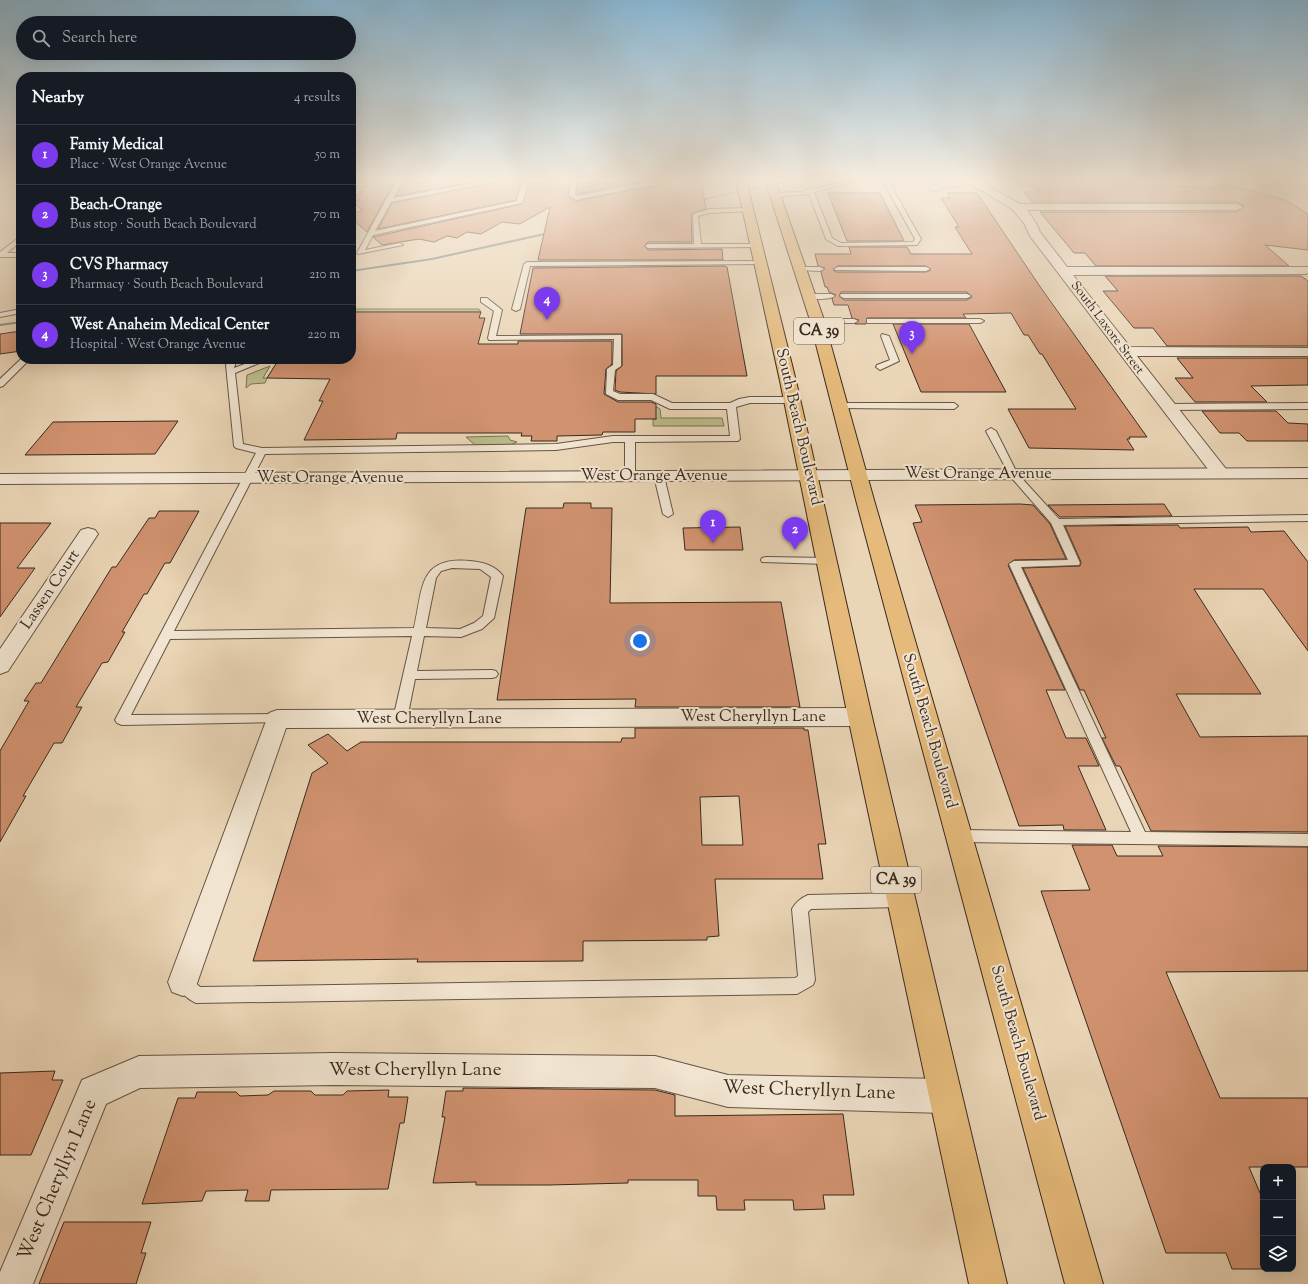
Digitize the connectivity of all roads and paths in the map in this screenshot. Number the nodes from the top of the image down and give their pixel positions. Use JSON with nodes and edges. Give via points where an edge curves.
{"nodes":[{"id":1,"x":367,"y":240,"type":"edge"},
{"id":2,"x":697,"y":240,"type":"edge"},
{"id":3,"x":755,"y":240,"type":"edge"},
{"id":4,"x":790,"y":240,"type":"edge"},
{"id":5,"x":831,"y":240,"type":"edge"},
{"id":6,"x":918,"y":240,"type":"edge"},
{"id":7,"x":1039,"y":240,"type":"edge"},
{"id":8,"x":16,"y":242,"type":"edge"},
{"id":9,"x":400,"y":246,"type":"dead end"},
{"id":10,"x":648,"y":246,"type":"dead end"},
{"id":11,"x":698,"y":246,"type":"junction"},
{"id":12,"x":756,"y":246,"type":"junction"},
{"id":13,"x":16,"y":255,"type":"edge"},
{"id":14,"x":761,"y":264,"type":"junction"},
{"id":15,"x":800,"y":269,"type":"junction"},
{"id":16,"x":820,"y":269,"type":"dead end"},
{"id":17,"x":838,"y":269,"type":"dead end"},
{"id":18,"x":926,"y":269,"type":"dead end"},
{"id":19,"x":1306,"y":270,"type":"dead end"},
{"id":20,"x":1064,"y":271,"type":"junction"},
{"id":21,"x":809,"y":296,"type":"junction"},
{"id":22,"x":831,"y":296,"type":"dead end"},
{"id":23,"x":844,"y":296,"type":"dead end"},
{"id":24,"x":967,"y":296,"type":"dead end"},
{"id":25,"x":484,"y":300,"type":"dead end"},
{"id":26,"x":516,"y":309,"type":"dead end"},
{"id":27,"x":16,"y":312,"type":"edge"},
{"id":28,"x":0,"y":315,"type":"edge"},
{"id":29,"x":817,"y":321,"type":"junction"},
{"id":30,"x":854,"y":321,"type":"dead end"},
{"id":31,"x":870,"y":321,"type":"dead end"},
{"id":32,"x":980,"y":321,"type":"dead end"},
{"id":33,"x":886,"y":336,"type":"dead end"},
{"id":34,"x":1125,"y":351,"type":"junction"},
{"id":35,"x":1308,"y":352,"type":"edge"},
{"id":36,"x":21,"y":364,"type":"edge"},
{"id":37,"x":231,"y":364,"type":"edge"},
{"id":38,"x":252,"y":364,"type":"edge"},
{"id":39,"x":880,"y":367,"type":"dead end"},
{"id":40,"x":231,"y":372,"type":"junction"},
{"id":41,"x":0,"y":384,"type":"edge"},
{"id":42,"x":792,"y":400,"type":"junction"},
{"id":43,"x":731,"y":406,"type":"junction"},
{"id":44,"x":839,"y":406,"type":"junction"},
{"id":45,"x":954,"y":406,"type":"dead end"},
{"id":46,"x":1308,"y":406,"type":"edge"},
{"id":47,"x":1168,"y":407,"type":"junction"},
{"id":48,"x":991,"y":431,"type":"dead end"},
{"id":49,"x":630,"y":439,"type":"junction"},
{"id":50,"x":262,"y":450,"type":"junction"},
{"id":51,"x":1220,"y":473,"type":"junction"},
{"id":52,"x":1308,"y":473,"type":"edge"},
{"id":53,"x":1013,"y":474,"type":"junction"},
{"id":54,"x":808,"y":475,"type":"junction"},
{"id":55,"x":858,"y":475,"type":"junction"},
{"id":56,"x":630,"y":476,"type":"junction"},
{"id":57,"x":659,"y":476,"type":"junction"},
{"id":58,"x":249,"y":478,"type":"junction"},
{"id":59,"x":0,"y":479,"type":"edge"},
{"id":60,"x":668,"y":514,"type":"dead end"},
{"id":61,"x":1308,"y":518,"type":"edge"},
{"id":62,"x":1056,"y":522,"type":"junction"},
{"id":63,"x":88,"y":534,"type":"dead end"},
{"id":64,"x":766,"y":560,"type":"dead end"},
{"id":65,"x":828,"y":561,"type":"junction"},
{"id":66,"x":419,"y":632,"type":"junction"},
{"id":67,"x":166,"y":635,"type":"junction"},
{"id":68,"x":0,"y":666,"type":"edge"},
{"id":69,"x":492,"y":674,"type":"dead end"},
{"id":70,"x":409,"y":675,"type":"junction"},
{"id":71,"x":860,"y":717,"type":"junction"},
{"id":72,"x":277,"y":719,"type":"junction"},
{"id":73,"x":400,"y":719,"type":"junction"},
{"id":74,"x":959,"y":836,"type":"junction"},
{"id":75,"x":1141,"y":839,"type":"junction"},
{"id":76,"x":1308,"y":840,"type":"edge"},
{"id":77,"x":901,"y":900,"type":"junction"},
{"id":78,"x":183,"y":982,"type":"joint"},
{"id":79,"x":945,"y":1096,"type":"junction"},
{"id":80,"x":14,"y":1284,"type":"edge"},
{"id":81,"x":988,"y":1284,"type":"edge"},
{"id":82,"x":1084,"y":1284,"type":"edge"}],
"edges":[{"from":1,"to":9,"type":"lane","via":[[360,253]]},
{"from":2,"to":11,"type":"lane"},
{"from":3,"to":12,"type":"main road","name":"South Beach Boulevard","number":"CA 39"},
{"from":4,"to":15,"type":"main road","name":"South Beach Boulevard","number":"CA 39"},
{"from":5,"to":6,"type":"lane","via":[[834,243],[850,245],[915,244]]},
{"from":7,"to":20,"type":"street","name":"South Laxore Street"},
{"from":8,"to":13,"type":"lane","via":[[0,255]]},
{"from":10,"to":11,"type":"lane"},
{"from":11,"to":12,"type":"lane"},
{"from":12,"to":14,"type":"main road","name":"South Beach Boulevard","number":"CA 39"},
{"from":14,"to":26,"type":"lane","via":[[527,264]]},
{"from":14,"to":42,"type":"main road","name":"South Beach Boulevard","number":"CA 39"},
{"from":15,"to":16,"type":"lane"},
{"from":15,"to":21,"type":"main road","name":"South Beach Boulevard","number":"CA 39"},
{"from":17,"to":18,"type":"lane"},
{"from":19,"to":20,"type":"street"},
{"from":20,"to":34,"type":"street","name":"South Laxore Street"},
{"from":21,"to":22,"type":"lane"},
{"from":21,"to":29,"type":"main road","name":"South Beach Boulevard","number":"CA 39"},
{"from":23,"to":24,"type":"lane"},
{"from":25,"to":43,"type":"lane","via":[[498,310],[492,338],[618,337],[617,366],[610,369],[609,392],[618,397],[653,397],[670,406]]},
{"from":27,"to":28,"type":"lane"},
{"from":29,"to":30,"type":"lane"},
{"from":29,"to":44,"type":"main road","name":"South Beach Boulevard","number":"CA 39"},
{"from":31,"to":32,"type":"lane"},
{"from":33,"to":39,"type":"lane","via":[[895,361]]},
{"from":34,"to":35,"type":"street"},
{"from":34,"to":47,"type":"street","name":"South Laxore Street"},
{"from":36,"to":41,"type":"lane"},
{"from":37,"to":40,"type":"lane"},
{"from":38,"to":40,"type":"lane"},
{"from":40,"to":50,"type":"lane","via":[[239,446]]},
{"from":42,"to":43,"type":"lane","via":[[750,400]]},
{"from":42,"to":54,"type":"main road","name":"South Beach Boulevard","number":"CA 39"},
{"from":43,"to":49,"type":"lane","via":[[735,439]]},
{"from":44,"to":45,"type":"lane"},
{"from":44,"to":55,"type":"main road","name":"South Beach Boulevard","number":"CA 39"},
{"from":46,"to":47,"type":"lane"},
{"from":47,"to":51,"type":"street","name":"South Laxore Street"},
{"from":48,"to":53,"type":"lane"},
{"from":49,"to":50,"type":"lane","via":[[556,447]]},
{"from":49,"to":56,"type":"lane"},
{"from":50,"to":58,"type":"lane"},
{"from":51,"to":52,"type":"street","name":"West Orange Avenue"},
{"from":51,"to":53,"type":"street","name":"West Orange Avenue"},
{"from":53,"to":55,"type":"street","name":"West Orange Avenue"},
{"from":53,"to":62,"type":"lane"},
{"from":54,"to":55,"type":"street","name":"West Orange Avenue"},
{"from":54,"to":57,"type":"street","name":"West Orange Avenue"},
{"from":54,"to":65,"type":"main road","name":"South Beach Boulevard","number":"CA 39"},
{"from":55,"to":74,"type":"main road","name":"South Beach Boulevard","number":"CA 39"},
{"from":56,"to":57,"type":"street","name":"West Orange Avenue"},
{"from":56,"to":58,"type":"street","name":"West Orange Avenue"},
{"from":57,"to":60,"type":"lane"},
{"from":58,"to":59,"type":"street","name":"West Orange Avenue"},
{"from":58,"to":67,"type":"lane"},
{"from":61,"to":62,"type":"lane"},
{"from":62,"to":75,"type":"lane","via":[[1075,563],[1014,564]]},
{"from":63,"to":68,"type":"street","name":"Lassen Court"},
{"from":64,"to":65,"type":"lane"},
{"from":65,"to":71,"type":"main road","name":"South Beach Boulevard","number":"CA 39"},
{"from":66,"to":66,"type":"lane","via":[[431,577],[437,569],[449,565],[476,565],[497,576],[488,618],[478,626],[462,633]]},
{"from":66,"to":67,"type":"lane"},
{"from":66,"to":70,"type":"lane"},
{"from":67,"to":72,"type":"lane","via":[[122,720]]},
{"from":69,"to":70,"type":"lane"},
{"from":70,"to":73,"type":"lane"},
{"from":71,"to":73,"type":"street","name":"West Cheryllyn Lane"},
{"from":71,"to":77,"type":"main road","name":"South Beach Boulevard","number":"CA 39"},
{"from":72,"to":73,"type":"street","name":"West Cheryllyn Lane"},
{"from":72,"to":78,"type":"street"},
{"from":74,"to":75,"type":"lane"},
{"from":74,"to":82,"type":"main road","name":"South Beach Boulevard","number":"CA 39"},
{"from":75,"to":76,"type":"lane"},
{"from":77,"to":78,"type":"lane","via":[[808,902],[800,909],[807,980],[797,986],[196,995]]},
{"from":77,"to":79,"type":"main road","name":"South Beach Boulevard","number":"CA 39"},
{"from":79,"to":80,"type":"street","name":"West Cheryllyn Lane","via":[[728,1091],[654,1072],[334,1069],[139,1072],[94,1092]]},
{"from":79,"to":81,"type":"main road","name":"South Beach Boulevard","number":"CA 39"}]}
